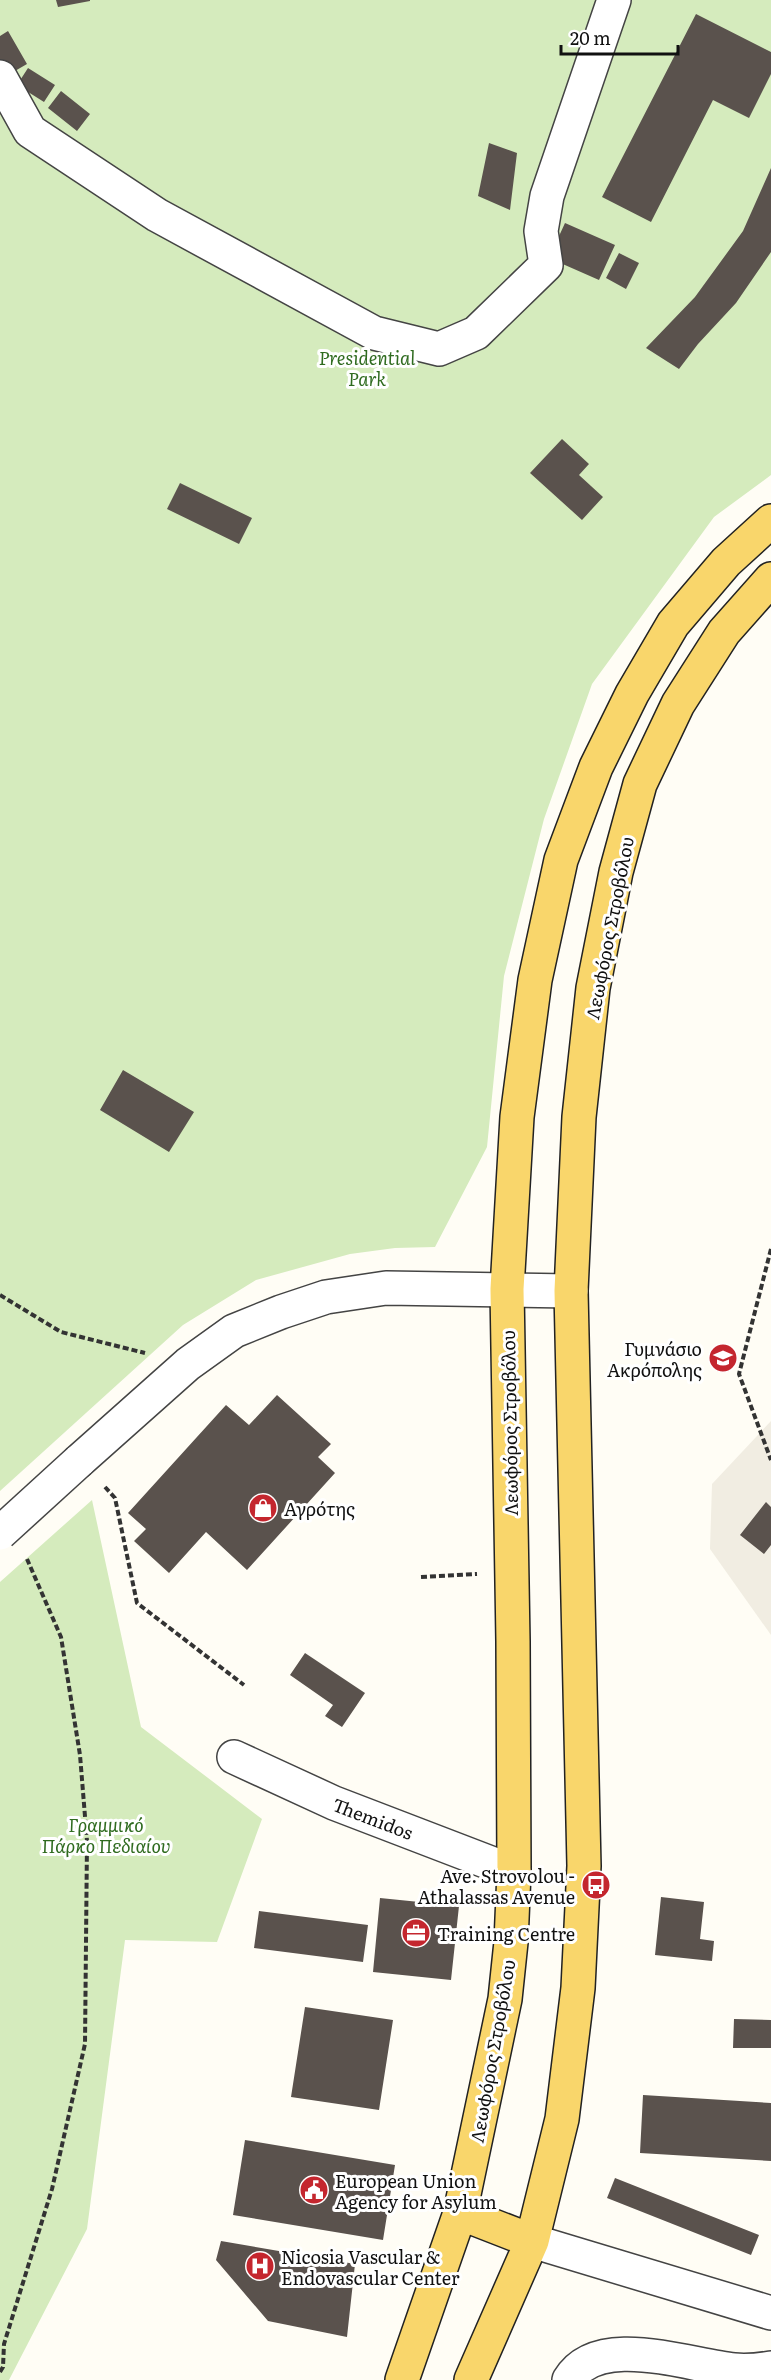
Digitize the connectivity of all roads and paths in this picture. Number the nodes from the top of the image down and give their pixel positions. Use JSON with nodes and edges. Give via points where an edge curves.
{"nodes":[{"id":1,"x":614,"y":0,"type":"edge"},
{"id":2,"x":0,"y":76,"type":"edge"},
{"id":3,"x":771,"y":520,"type":"edge"},
{"id":4,"x":771,"y":579,"type":"edge"},
{"id":5,"x":771,"y":1249,"type":"edge"},
{"id":6,"x":507,"y":1289,"type":"junction"},
{"id":7,"x":571,"y":1292,"type":"junction"},
{"id":8,"x":0,"y":1295,"type":"edge"},
{"id":9,"x":188,"y":1364,"type":"junction"},
{"id":10,"x":771,"y":1460,"type":"edge"},
{"id":11,"x":79,"y":1461,"type":"junction"},
{"id":12,"x":12,"y":1542,"type":"edge"},
{"id":13,"x":471,"y":1575,"type":"dead end"},
{"id":14,"x":421,"y":1577,"type":"dead end"},
{"id":15,"x":244,"y":1685,"type":"dead end"},
{"id":16,"x":234,"y":1757,"type":"dead end"},
{"id":17,"x":514,"y":1872,"type":"junction"},
{"id":18,"x":460,"y":2213,"type":"junction"},
{"id":19,"x":532,"y":2241,"type":"junction"},
{"id":20,"x":771,"y":2313,"type":"edge"},
{"id":21,"x":2,"y":2345,"type":"edge"},
{"id":22,"x":771,"y":2368,"type":"edge"},
{"id":23,"x":0,"y":2372,"type":"edge"},
{"id":24,"x":402,"y":2380,"type":"edge"},
{"id":25,"x":471,"y":2380,"type":"edge"},
{"id":26,"x":570,"y":2380,"type":"edge"}],
"edges":[{"from":1,"to":2,"type":"street","via":[[547,196],[542,231],[546,265],[476,333],[439,349],[374,333],[157,215],[30,131]]},
{"from":3,"to":6,"type":"main road","name":"Λεωφόρος Στροβόλου","via":[[726,562],[673,624],[596,767],[561,860],[535,980],[517,1117]]},
{"from":4,"to":7,"type":"main road","name":"Λεωφόρος Στροβόλου","via":[[724,632],[678,704],[640,784],[616,872],[593,988],[579,1117]]},
{"from":5,"to":10,"type":"path","via":[[739,1374]]},
{"from":6,"to":7,"type":"street"},
{"from":6,"to":9,"type":"street","via":[[386,1288],[326,1297],[234,1331]]},
{"from":6,"to":17,"type":"main road","name":"Λεωφόρος Στροβόλου"},
{"from":7,"to":19,"type":"main road","name":"Λεωφόρος Στροβόλου","via":[[584,1866],[578,1988],[562,2119]]},
{"from":8,"to":9,"type":"path","via":[[61,1332]]},
{"from":9,"to":11,"type":"street"},
{"from":11,"to":12,"type":"street","bridge":true},
{"from":11,"to":15,"type":"path","via":[[116,1498],[137,1603]]},
{"from":12,"to":21,"type":"path","via":[[61,1637],[80,1755],[87,1840],[85,2044],[52,2189]]},
{"from":13,"to":14,"type":"path"},
{"from":16,"to":17,"type":"street","name":"Themidos","via":[[334,1803]]},
{"from":17,"to":18,"type":"main road","name":"Λεωφόρος Στροβόλου","via":[[505,1999]]},
{"from":18,"to":19,"type":"main road"},
{"from":18,"to":24,"type":"main road","name":"Λεωφόρος Στροβόλου"},
{"from":19,"to":20,"type":"street"},
{"from":19,"to":25,"type":"main road","name":"Λεωφόρος Στροβόλου"},
{"from":21,"to":23,"type":"path"},
{"from":22,"to":26,"type":"street","via":[[734,2370],[627,2354],[608,2355],[582,2365]]}]}
